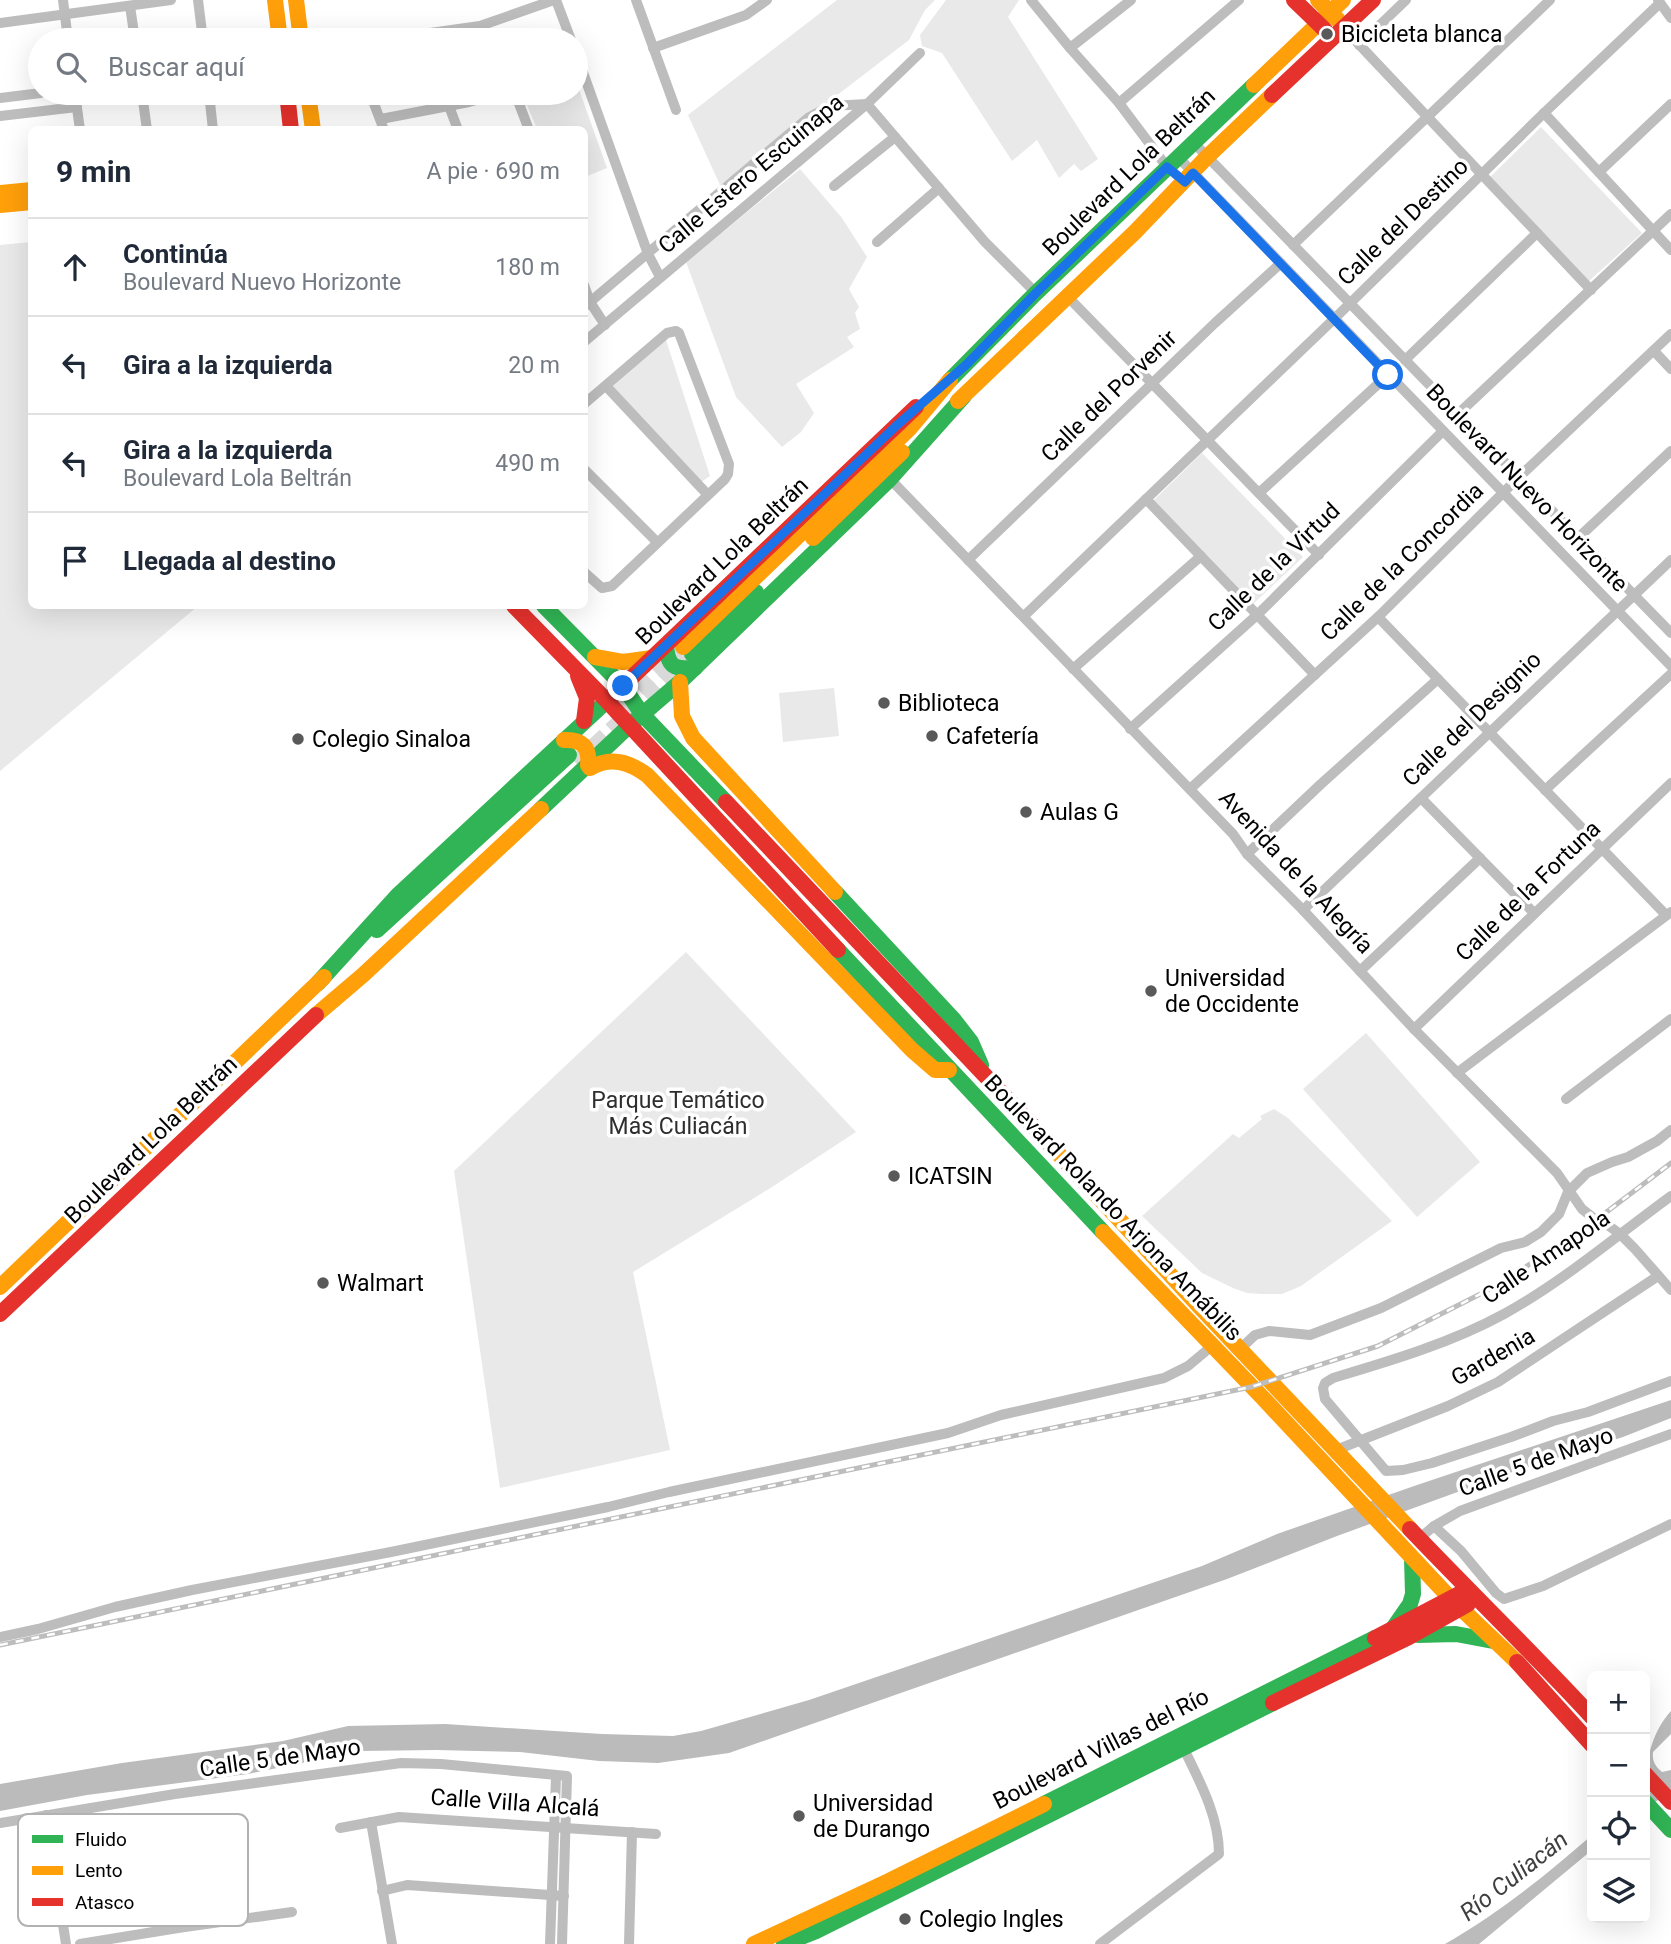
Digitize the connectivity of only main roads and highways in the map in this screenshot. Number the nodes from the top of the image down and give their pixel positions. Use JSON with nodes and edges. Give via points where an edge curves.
{"nodes":[{"id":1,"x":275,"y":0,"type":"edge"},
{"id":2,"x":296,"y":0,"type":"edge"},
{"id":3,"x":1294,"y":0,"type":"edge"},
{"id":4,"x":1318,"y":0,"type":"edge"},
{"id":5,"x":1343,"y":0,"type":"edge"},
{"id":6,"x":1373,"y":0,"type":"edge"},
{"id":7,"x":1324,"y":18,"type":"junction"},
{"id":8,"x":278,"y":28,"type":"edge"},
{"id":9,"x":300,"y":28,"type":"edge"},
{"id":10,"x":1347,"y":36,"type":"junction"},
{"id":11,"x":288,"y":105,"type":"edge"},
{"id":12,"x":310,"y":105,"type":"edge"},
{"id":13,"x":291,"y":126,"type":"edge"},
{"id":14,"x":312,"y":126,"type":"edge"},
{"id":15,"x":28,"y":190,"type":"edge"},
{"id":16,"x":0,"y":193,"type":"edge"},
{"id":17,"x":28,"y":202,"type":"edge"},
{"id":18,"x":0,"y":205,"type":"edge"},
{"id":19,"x":950,"y":380,"type":"junction"},
{"id":20,"x":964,"y":396,"type":"junction"},
{"id":21,"x":517,"y":609,"type":"edge"},
{"id":22,"x":547,"y":609,"type":"edge"},
{"id":23,"x":660,"y":652,"type":"junction"},
{"id":24,"x":593,"y":656,"type":"junction"},
{"id":25,"x":690,"y":656,"type":"junction"},
{"id":26,"x":574,"y":667,"type":"junction"},
{"id":27,"x":680,"y":682,"type":"junction"},
{"id":28,"x":622,"y":685,"type":"junction"},
{"id":29,"x":606,"y":700,"type":"junction"},
{"id":30,"x":636,"y":719,"type":"junction"},
{"id":31,"x":584,"y":721,"type":"junction"},
{"id":32,"x":575,"y":760,"type":"junction"},
{"id":33,"x":950,"y":1070,"type":"junction"},
{"id":34,"x":985,"y":1074,"type":"junction"},
{"id":35,"x":0,"y":1287,"type":"edge"},
{"id":36,"x":0,"y":1314,"type":"edge"},
{"id":37,"x":1412,"y":1558,"type":"junction"},
{"id":38,"x":1472,"y":1594,"type":"junction"},
{"id":39,"x":1455,"y":1604,"type":"junction"},
{"id":40,"x":1388,"y":1636,"type":"junction"},
{"id":41,"x":1409,"y":1637,"type":"junction"},
{"id":42,"x":1498,"y":1643,"type":"junction"},
{"id":43,"x":1587,"y":1712,"type":"edge"},
{"id":44,"x":1587,"y":1740,"type":"edge"},
{"id":45,"x":1650,"y":1779,"type":"edge"},
{"id":46,"x":1671,"y":1802,"type":"edge"},
{"id":47,"x":1650,"y":1807,"type":"edge"},
{"id":48,"x":1671,"y":1830,"type":"edge"},
{"id":49,"x":754,"y":1944,"type":"edge"},
{"id":50,"x":784,"y":1944,"type":"edge"}],
"edges":[{"from":1,"to":8,"type":"main road"},
{"from":2,"to":9,"type":"main road"},
{"from":3,"to":7,"type":"main road"},
{"from":4,"to":7,"type":"main road"},
{"from":5,"to":7,"type":"main road","name":"Boulevard Lola Beltrán"},
{"from":6,"to":10,"type":"main road","name":"Boulevard Lola Beltrán"},
{"from":7,"to":10,"type":"main road"},
{"from":7,"to":19,"type":"main road","name":"Boulevard Lola Beltrán"},
{"from":10,"to":20,"type":"main road","name":"Boulevard Lola Beltrán","via":[[1208,157]]},
{"from":11,"to":13,"type":"main road"},
{"from":12,"to":14,"type":"main road"},
{"from":15,"to":16,"type":"main road"},
{"from":17,"to":18,"type":"main road"},
{"from":19,"to":23,"type":"main road","name":"Boulevard Lola Beltrán"},
{"from":19,"to":25,"type":"main road","name":"Boulevard Lola Beltrán","via":[[909,429]]},
{"from":20,"to":25,"type":"main road","name":"Boulevard Lola Beltrán"},
{"from":20,"to":25,"type":"main road","name":"Boulevard Lola Beltrán","via":[[891,479]]},
{"from":21,"to":26,"type":"main road","name":"Boulevard Rolando Arjona Amábilis"},
{"from":22,"to":24,"type":"main road","name":"Boulevard Rolando Arjona Amábilis"},
{"from":23,"to":24,"type":"main road","via":[[626,662]]},
{"from":23,"to":25,"type":"main road","via":[[680,669]]},
{"from":23,"to":28,"type":"main road","name":"Boulevard Lola Beltrán"},
{"from":24,"to":28,"type":"main road","name":"Boulevard Rolando Arjona Amábilis"},
{"from":25,"to":27,"type":"main road","name":"Boulevard Lola Beltrán"},
{"from":26,"to":29,"type":"main road","name":"Boulevard Rolando Arjona Amábilis"},
{"from":26,"to":31,"type":"main road","via":[[588,703]]},
{"from":27,"to":30,"type":"main road","name":"Boulevard Lola Beltrán"},
{"from":27,"to":34,"type":"main road","via":[[680,714],[691,736],[954,1020],[971,1042]]},
{"from":28,"to":29,"type":"main road","name":"Boulevard Lola Beltrán"},
{"from":28,"to":30,"type":"main road","name":"Boulevard Rolando Arjona Amábilis"},
{"from":29,"to":30,"type":"main road","name":"Boulevard Rolando Arjona Amábilis"},
{"from":29,"to":31,"type":"main road","name":"Boulevard Lola Beltrán"},
{"from":30,"to":32,"type":"main road","name":"Boulevard Lola Beltrán"},
{"from":30,"to":33,"type":"main road","name":"Boulevard Rolando Arjona Amábilis"},
{"from":30,"to":34,"type":"main road","name":"Boulevard Rolando Arjona Amábilis"},
{"from":31,"to":32,"type":"main road","name":"Boulevard Lola Beltrán"},
{"from":32,"to":33,"type":"main road","via":[[627,763],[647,775],[912,1050],[935,1070]]},
{"from":32,"to":35,"type":"main road","name":"Boulevard Lola Beltrán","via":[[317,983]]},
{"from":32,"to":36,"type":"main road","name":"Boulevard Lola Beltrán","via":[[363,975]]},
{"from":33,"to":37,"type":"main road","name":"Boulevard Rolando Arjona Amábilis"},
{"from":34,"to":38,"type":"main road","name":"Boulevard Rolando Arjona Amábilis"},
{"from":37,"to":39,"type":"main road","name":"Boulevard Rolando Arjona Amábilis"},
{"from":37,"to":40,"type":"main road","via":[[1410,1604]]},
{"from":38,"to":39,"type":"main road","name":"Boulevard Villas del Río"},
{"from":38,"to":43,"type":"main road","name":"Boulevard Rolando Arjona Amábilis"},
{"from":39,"to":40,"type":"main road","name":"Boulevard Villas del Río"},
{"from":39,"to":41,"type":"main road","name":"Boulevard Villas del Río"},
{"from":39,"to":42,"type":"main road","name":"Boulevard Rolando Arjona Amábilis"},
{"from":40,"to":41,"type":"main road","name":"Boulevard Villas del Río"},
{"from":40,"to":49,"type":"main road","name":"Boulevard Villas del Río"},
{"from":40,"to":50,"type":"main road","name":"Boulevard Villas del Río","via":[[1183,1747]]},
{"from":41,"to":42,"type":"main road","via":[[1467,1634]]},
{"from":42,"to":44,"type":"main road","name":"Boulevard Rolando Arjona Amábilis"},
{"from":45,"to":46,"type":"main road"},
{"from":47,"to":48,"type":"main road"}]}
